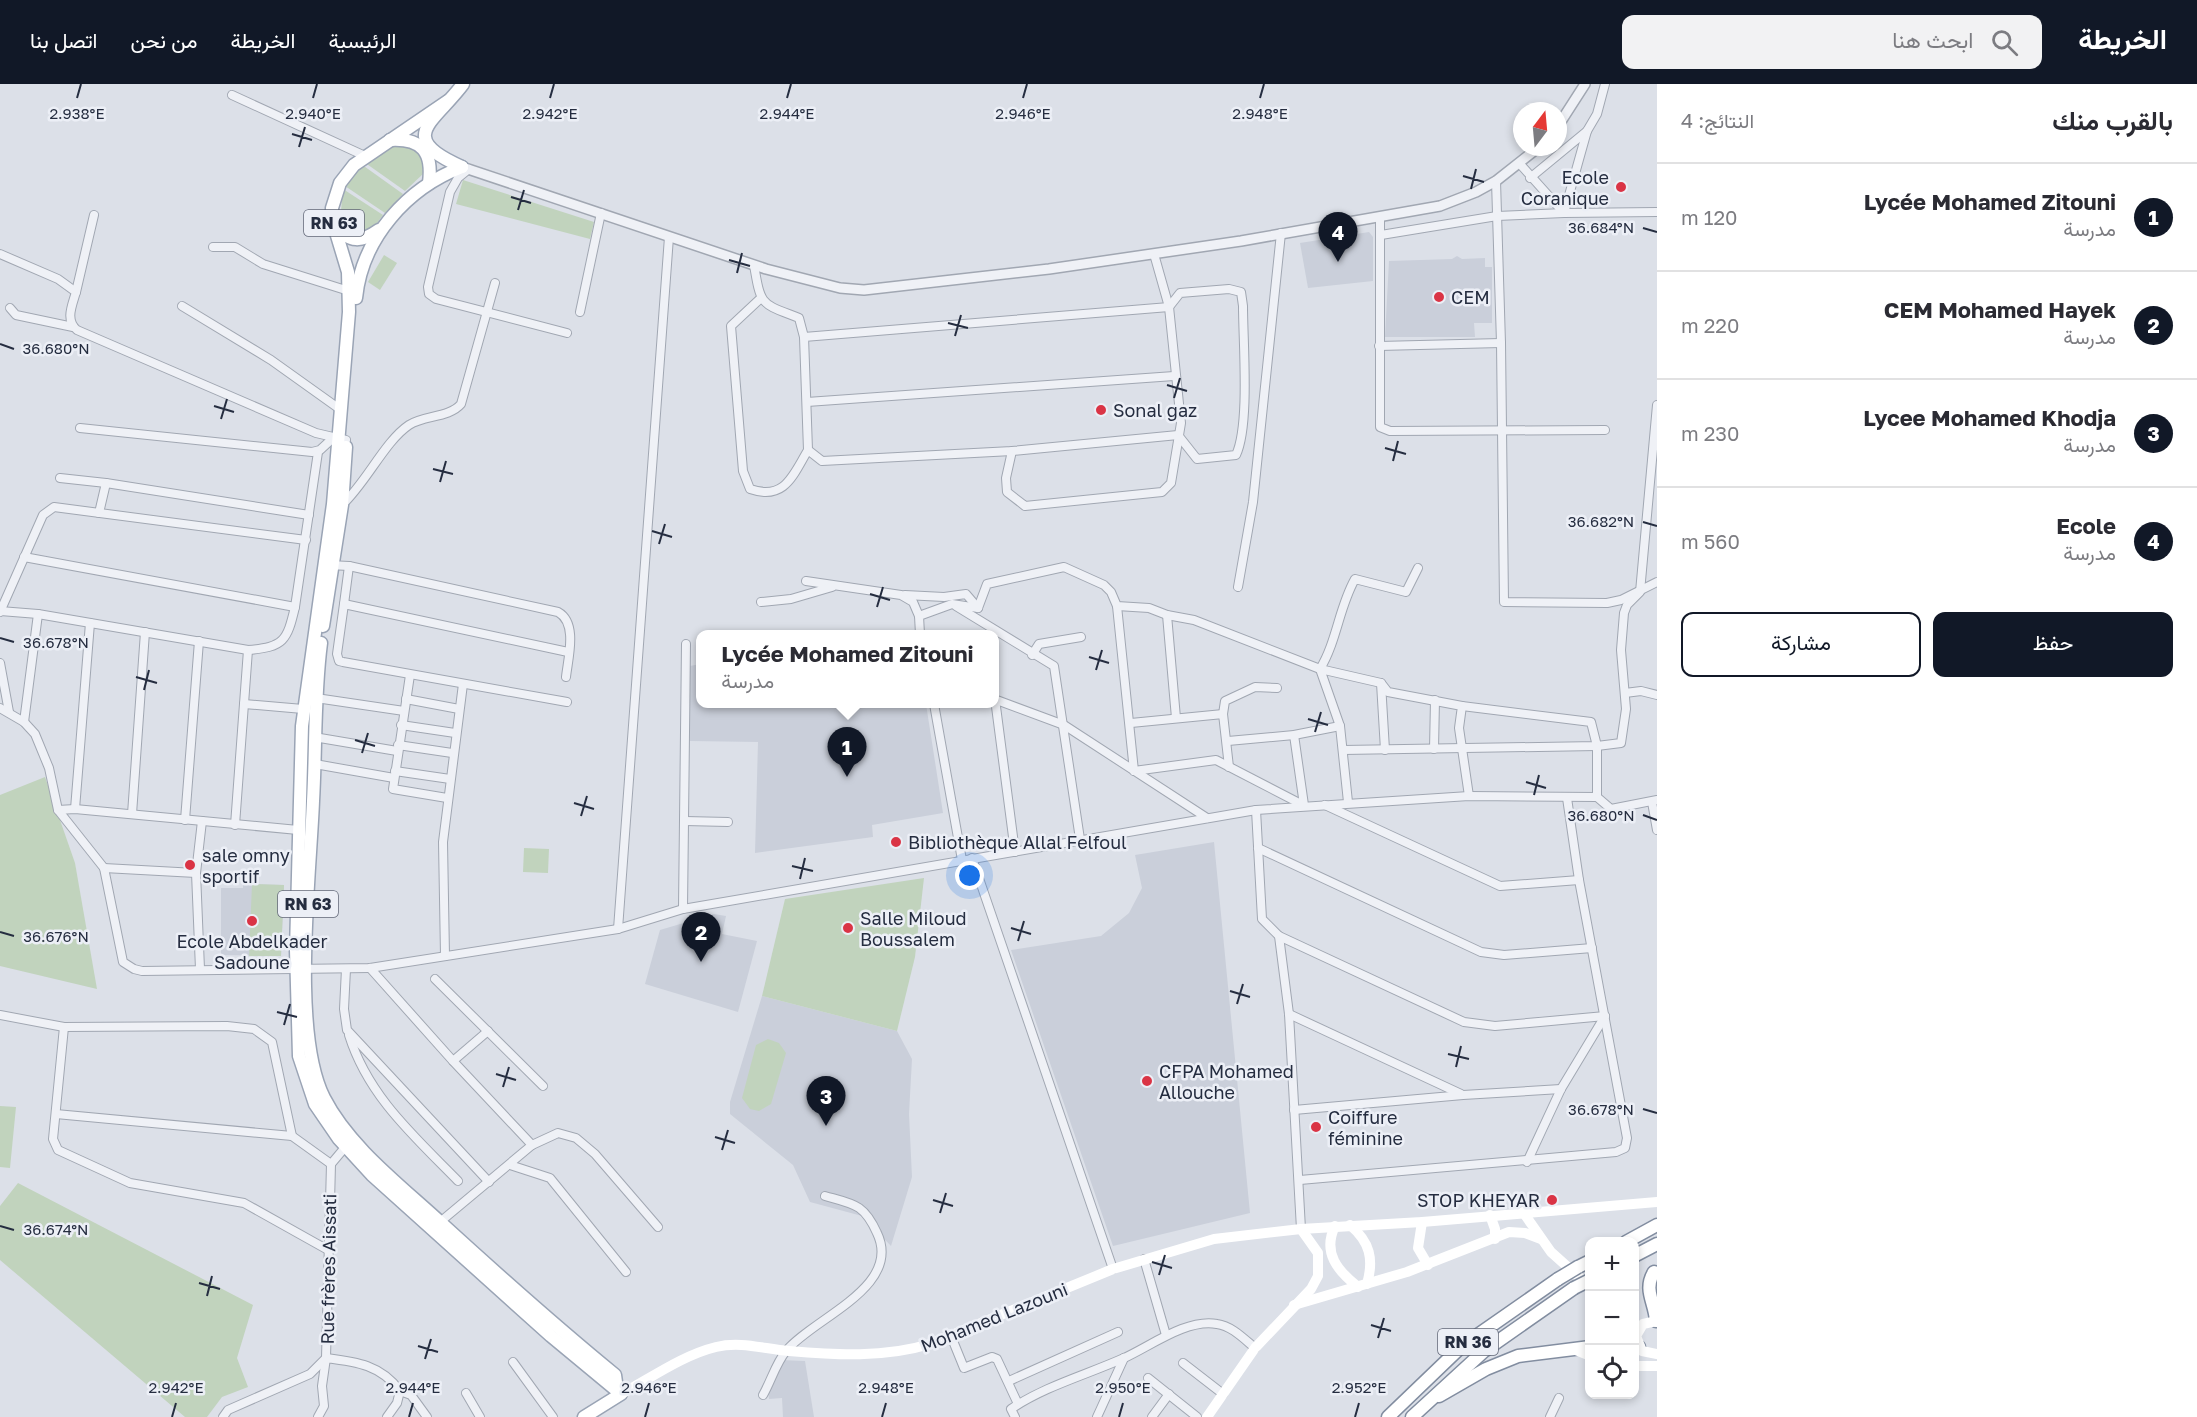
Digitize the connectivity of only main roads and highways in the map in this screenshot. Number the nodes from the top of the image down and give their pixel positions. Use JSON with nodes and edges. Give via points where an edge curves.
{"nodes":[{"id":1,"x":463,"y":84,"type":"edge"},
{"id":2,"x":448,"y":101,"type":"junction"},
{"id":3,"x":388,"y":141,"type":"junction"},
{"id":4,"x":429,"y":152,"type":"junction"},
{"id":5,"x":429,"y":183,"type":"junction"},
{"id":6,"x":332,"y":219,"type":"junction"},
{"id":7,"x":386,"y":226,"type":"junction"},
{"id":8,"x":353,"y":292,"type":"junction"},
{"id":9,"x":339,"y":439,"type":"junction"},
{"id":10,"x":329,"y":565,"type":"junction"},
{"id":11,"x":301,"y":969,"type":"junction"},
{"id":12,"x":350,"y":1143,"type":"junction"},
{"id":13,"x":1657,"y":1202,"type":"edge"},
{"id":14,"x":1523,"y":1212,"type":"junction"},
{"id":15,"x":1490,"y":1215,"type":"junction"},
{"id":16,"x":1422,"y":1222,"type":"junction"},
{"id":17,"x":1350,"y":1225,"type":"junction"},
{"id":18,"x":1657,"y":1225,"type":"edge"},
{"id":19,"x":1335,"y":1226,"type":"junction"},
{"id":20,"x":1301,"y":1229,"type":"junction"},
{"id":21,"x":1635,"y":1237,"type":"edge"},
{"id":22,"x":1495,"y":1239,"type":"junction"},
{"id":23,"x":1541,"y":1239,"type":"junction"},
{"id":24,"x":1657,"y":1244,"type":"edge"},
{"id":25,"x":1639,"y":1254,"type":"edge"},
{"id":26,"x":1331,"y":1256,"type":"junction"},
{"id":27,"x":1319,"y":1258,"type":"junction"},
{"id":28,"x":1585,"y":1264,"type":"edge"},
{"id":29,"x":1428,"y":1265,"type":"junction"},
{"id":30,"x":1656,"y":1269,"type":"edge"},
{"id":31,"x":1585,"y":1282,"type":"edge"},
{"id":32,"x":1585,"y":1283,"type":"edge"},
{"id":33,"x":1362,"y":1285,"type":"junction"},
{"id":34,"x":1657,"y":1289,"type":"edge"},
{"id":35,"x":1294,"y":1305,"type":"junction"},
{"id":36,"x":1648,"y":1321,"type":"edge"},
{"id":37,"x":1638,"y":1345,"type":"edge"},
{"id":38,"x":1585,"y":1347,"type":"edge"},
{"id":39,"x":1570,"y":1348,"type":"junction"},
{"id":40,"x":1585,"y":1354,"type":"edge"},
{"id":41,"x":1657,"y":1354,"type":"edge"},
{"id":42,"x":1639,"y":1366,"type":"edge"},
{"id":43,"x":1657,"y":1366,"type":"edge"},
{"id":44,"x":619,"y":1391,"type":"junction"},
{"id":45,"x":1427,"y":1401,"type":"junction"},
{"id":46,"x":584,"y":1417,"type":"edge"},
{"id":47,"x":1207,"y":1417,"type":"edge"},
{"id":48,"x":1388,"y":1417,"type":"edge"},
{"id":49,"x":1412,"y":1417,"type":"edge"}],
"edges":[{"from":1,"to":2,"type":"main road","number":"RN 63"},
{"from":2,"to":3,"type":"main road","number":"RN 63"},
{"from":2,"to":4,"type":"main road","via":[[426,126]]},
{"from":3,"to":4,"type":"main road","via":[[412,141]]},
{"from":3,"to":6,"type":"main road","number":"RN 63","via":[[364,156],[340,183]]},
{"from":4,"to":5,"type":"main road"},
{"from":4,"to":5,"type":"main road","via":[[466,168]]},
{"from":5,"to":7,"type":"main road"},
{"from":6,"to":7,"type":"main road","via":[[342,233],[355,240],[369,238]]},
{"from":6,"to":8,"type":"main road","number":"RN 63"},
{"from":7,"to":8,"type":"main road","via":[[364,262]]},
{"from":8,"to":9,"type":"main road","number":"RN 63"},
{"from":8,"to":9,"type":"main road","number":"RN 63"},
{"from":9,"to":10,"type":"main road","number":"RN 63"},
{"from":9,"to":10,"type":"main road","number":"RN 63","via":[[342,504]]},
{"from":10,"to":11,"type":"main road","number":"RN 63","via":[[316,698]]},
{"from":10,"to":11,"type":"main road","number":"RN 63","via":[[303,709],[298,830]]},
{"from":11,"to":12,"type":"main road","via":[[297,1029],[303,1073],[315,1104]]},
{"from":12,"to":44,"type":"main road","via":[[408,1209]]},
{"from":12,"to":44,"type":"main road","via":[[615,1375]]},
{"from":13,"to":14,"type":"main road","name":"Mohamed Lazouni"},
{"from":14,"to":15,"type":"main road","name":"Mohamed Lazouni"},
{"from":14,"to":23,"type":"main road"},
{"from":15,"to":16,"type":"main road","name":"Mohamed Lazouni"},
{"from":15,"to":22,"type":"main road"},
{"from":16,"to":17,"type":"main road","name":"Mohamed Lazouni"},
{"from":16,"to":29,"type":"main road","via":[[1418,1248]]},
{"from":17,"to":19,"type":"main road","name":"Mohamed Lazouni"},
{"from":17,"to":33,"type":"main road","via":[[1362,1236],[1370,1252],[1371,1263]]},
{"from":18,"to":21,"type":"main road"},
{"from":19,"to":20,"type":"main road","name":"Mohamed Lazouni"},
{"from":19,"to":26,"type":"main road"},
{"from":20,"to":27,"type":"main road"},
{"from":20,"to":44,"type":"main road","name":"Mohamed Lazouni","via":[[1215,1239],[1144,1259],[902,1353],[786,1351],[739,1344],[715,1347]]},
{"from":22,"to":23,"type":"main road","via":[[1515,1231]]},
{"from":22,"to":29,"type":"main road"},
{"from":23,"to":32,"type":"main road"},
{"from":24,"to":25,"type":"main road"},
{"from":26,"to":27,"type":"main road"},
{"from":26,"to":33,"type":"main road","via":[[1342,1274]]},
{"from":27,"to":35,"type":"main road","via":[[1314,1283]]},
{"from":28,"to":48,"type":"main road","number":"RN 36","bridge":true,"via":[[1462,1346]]},
{"from":29,"to":33,"type":"main road"},
{"from":30,"to":34,"type":"main road"},
{"from":30,"to":36,"type":"main road","via":[[1650,1281]]},
{"from":31,"to":45,"type":"main road","bridge":true,"via":[[1504,1335]]},
{"from":33,"to":35,"type":"main road"},
{"from":35,"to":47,"type":"main road","via":[[1256,1348]]},
{"from":37,"to":41,"type":"main road","via":[[1646,1353]]},
{"from":38,"to":39,"type":"main road"},
{"from":39,"to":40,"type":"main road"},
{"from":39,"to":45,"type":"main road","via":[[1506,1360]]},
{"from":42,"to":43,"type":"main road"},
{"from":44,"to":46,"type":"main road"},
{"from":45,"to":49,"type":"main road"}]}
